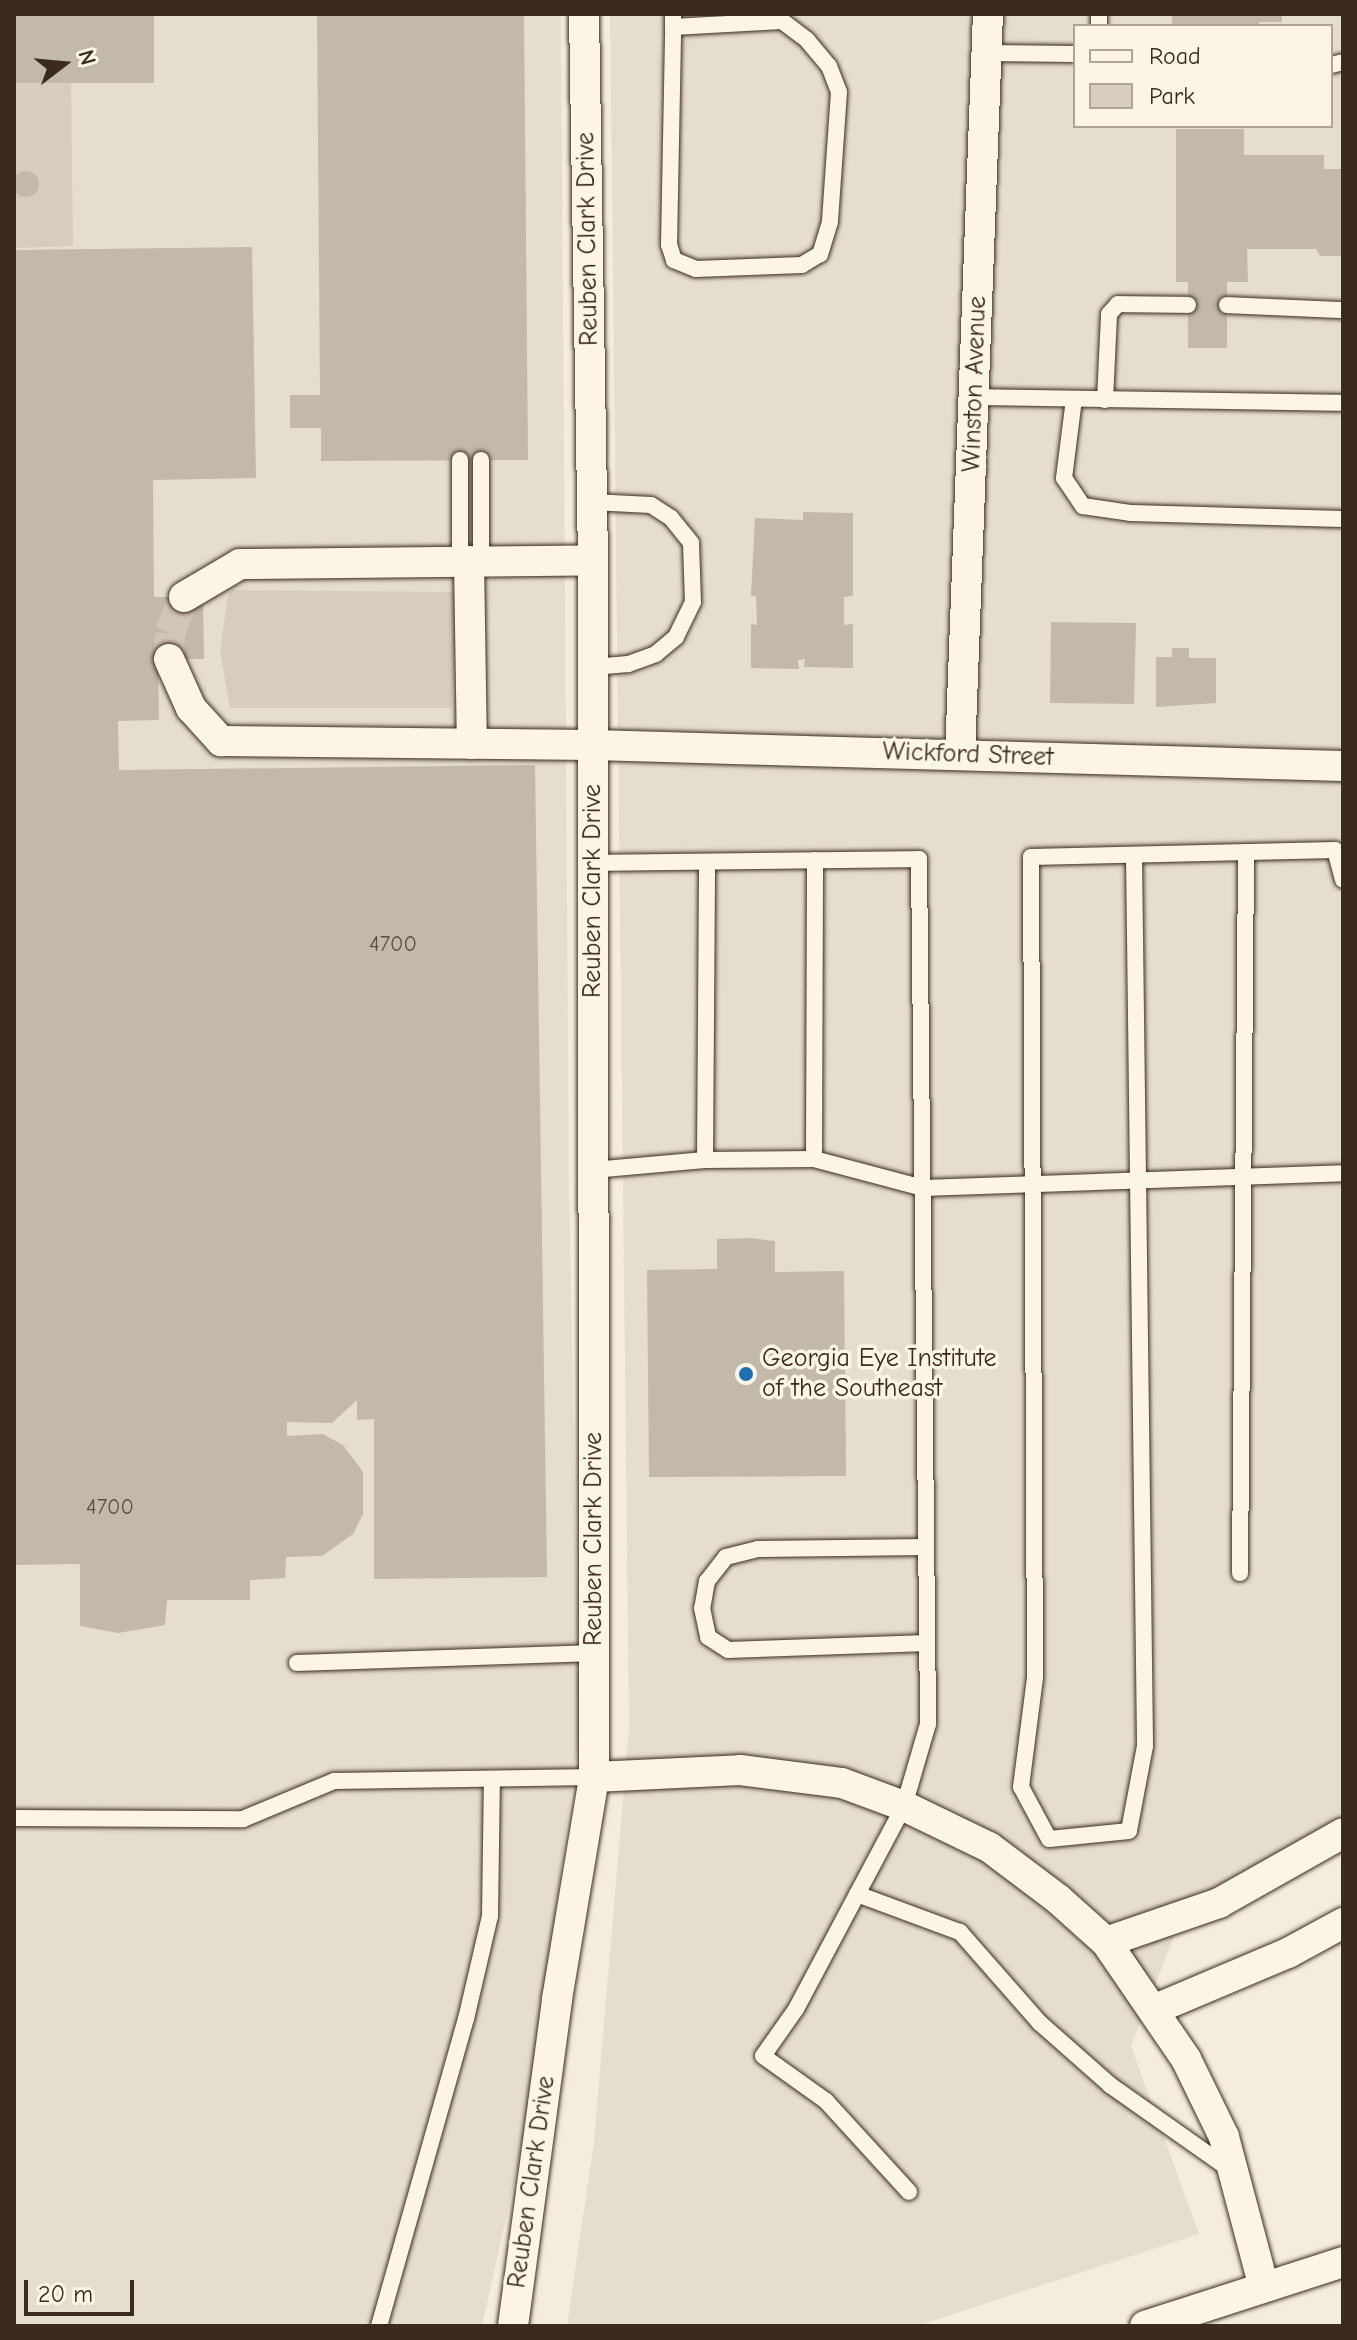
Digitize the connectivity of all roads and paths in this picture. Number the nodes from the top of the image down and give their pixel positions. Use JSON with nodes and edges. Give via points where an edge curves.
{"nodes":[{"id":1,"x":584,"y":14,"type":"edge"},
{"id":2,"x":988,"y":14,"type":"edge"},
{"id":3,"x":673,"y":20,"type":"edge"},
{"id":4,"x":988,"y":53,"type":"junction"},
{"id":5,"x":1073,"y":54,"type":"edge"},
{"id":6,"x":1188,"y":305,"type":"dead end"},
{"id":7,"x":1227,"y":305,"type":"dead end"},
{"id":8,"x":1343,"y":310,"type":"edge"},
{"id":9,"x":974,"y":397,"type":"junction"},
{"id":10,"x":1074,"y":399,"type":"junction"},
{"id":11,"x":1105,"y":400,"type":"junction"},
{"id":12,"x":1343,"y":403,"type":"edge"},
{"id":13,"x":460,"y":460,"type":"dead end"},
{"id":14,"x":481,"y":460,"type":"dead end"},
{"id":15,"x":592,"y":502,"type":"junction"},
{"id":16,"x":1343,"y":519,"type":"edge"},
{"id":17,"x":593,"y":560,"type":"junction"},
{"id":18,"x":470,"y":561,"type":"junction"},
{"id":19,"x":184,"y":597,"type":"tunnel mouth"},
{"id":20,"x":169,"y":659,"type":"tunnel mouth"},
{"id":21,"x":593,"y":667,"type":"junction"},
{"id":22,"x":472,"y":744,"type":"junction"},
{"id":23,"x":593,"y":745,"type":"junction"},
{"id":24,"x":960,"y":755,"type":"junction"},
{"id":25,"x":1343,"y":766,"type":"edge"},
{"id":26,"x":1246,"y":852,"type":"junction"},
{"id":27,"x":1134,"y":855,"type":"junction"},
{"id":28,"x":815,"y":860,"type":"junction"},
{"id":29,"x":707,"y":862,"type":"junction"},
{"id":30,"x":593,"y":863,"type":"junction"},
{"id":31,"x":1343,"y":880,"type":"edge"},
{"id":32,"x":814,"y":1159,"type":"junction"},
{"id":33,"x":705,"y":1160,"type":"junction"},
{"id":34,"x":593,"y":1170,"type":"junction"},
{"id":35,"x":1343,"y":1173,"type":"edge"},
{"id":36,"x":1243,"y":1176,"type":"junction"},
{"id":37,"x":1138,"y":1180,"type":"junction"},
{"id":38,"x":1033,"y":1184,"type":"junction"},
{"id":39,"x":923,"y":1188,"type":"junction"},
{"id":40,"x":926,"y":1547,"type":"junction"},
{"id":41,"x":1240,"y":1573,"type":"dead end"},
{"id":42,"x":927,"y":1643,"type":"junction"},
{"id":43,"x":595,"y":1653,"type":"junction"},
{"id":44,"x":297,"y":1663,"type":"dead end"},
{"id":45,"x":594,"y":1777,"type":"junction"},
{"id":46,"x":492,"y":1779,"type":"junction"},
{"id":47,"x":904,"y":1806,"type":"junction"},
{"id":48,"x":14,"y":1818,"type":"edge"},
{"id":49,"x":1343,"y":1833,"type":"edge"},
{"id":50,"x":857,"y":1894,"type":"junction"},
{"id":51,"x":1343,"y":1923,"type":"edge"},
{"id":52,"x":1106,"y":1942,"type":"junction"},
{"id":53,"x":1153,"y":2010,"type":"junction"},
{"id":54,"x":1233,"y":2172,"type":"junction"},
{"id":55,"x":909,"y":2192,"type":"dead end"},
{"id":56,"x":1343,"y":2262,"type":"edge"},
{"id":57,"x":1264,"y":2287,"type":"junction"},
{"id":58,"x":379,"y":2326,"type":"edge"},
{"id":59,"x":513,"y":2326,"type":"edge"},
{"id":60,"x":1145,"y":2326,"type":"edge"}],
"edges":[{"from":1,"to":15,"type":"street","name":"Reuben Clark Drive"},
{"from":2,"to":4,"type":"street","name":"Winston Avenue"},
{"from":3,"to":3,"type":"lane","via":[[669,245],[674,260],[696,269],[802,265],[820,254],[830,222],[839,92],[829,66],[782,21]]},
{"from":4,"to":5,"type":"lane"},
{"from":4,"to":9,"type":"street","name":"Winston Avenue"},
{"from":6,"to":11,"type":"lane","via":[[1118,304],[1109,314]]},
{"from":7,"to":8,"type":"lane"},
{"from":9,"to":10,"type":"lane"},
{"from":9,"to":24,"type":"street","name":"Winston Avenue"},
{"from":10,"to":11,"type":"lane"},
{"from":10,"to":16,"type":"lane","via":[[1064,478],[1083,506],[1131,513]]},
{"from":11,"to":12,"type":"lane"},
{"from":13,"to":18,"type":"lane"},
{"from":14,"to":18,"type":"lane"},
{"from":15,"to":17,"type":"street","name":"Reuben Clark Drive"},
{"from":15,"to":21,"type":"lane","via":[[651,505],[671,518],[691,543],[693,602],[676,637],[656,654],[628,664]]},
{"from":17,"to":18,"type":"street"},
{"from":17,"to":21,"type":"street","name":"Reuben Clark Drive"},
{"from":18,"to":19,"type":"street","via":[[240,564]]},
{"from":18,"to":22,"type":"street"},
{"from":20,"to":22,"type":"street","name":"Reuben Clark Drive","via":[[191,708],[221,741]]},
{"from":21,"to":23,"type":"street","name":"Reuben Clark Drive"},
{"from":22,"to":23,"type":"street","name":"Reuben Clark Drive"},
{"from":23,"to":24,"type":"street","name":"Wickford Street"},
{"from":23,"to":30,"type":"street","name":"Reuben Clark Drive"},
{"from":24,"to":25,"type":"street","name":"Wickford Street"},
{"from":26,"to":27,"type":"lane"},
{"from":26,"to":31,"type":"lane","via":[[1335,850]]},
{"from":26,"to":36,"type":"lane"},
{"from":27,"to":37,"type":"lane"},
{"from":27,"to":38,"type":"lane","via":[[1031,857]]},
{"from":28,"to":29,"type":"lane"},
{"from":28,"to":32,"type":"lane"},
{"from":28,"to":39,"type":"lane","via":[[919,859]]},
{"from":29,"to":30,"type":"lane"},
{"from":29,"to":33,"type":"lane"},
{"from":30,"to":34,"type":"street","name":"Reuben Clark Drive"},
{"from":32,"to":33,"type":"lane"},
{"from":32,"to":39,"type":"lane"},
{"from":33,"to":34,"type":"lane"},
{"from":34,"to":43,"type":"street","name":"Reuben Clark Drive"},
{"from":35,"to":36,"type":"lane"},
{"from":36,"to":37,"type":"lane"},
{"from":36,"to":41,"type":"lane"},
{"from":37,"to":38,"type":"lane"},
{"from":37,"to":38,"type":"lane","via":[[1145,1746],[1129,1831],[1049,1839],[1021,1787],[1035,1677]]},
{"from":38,"to":39,"type":"lane"},
{"from":39,"to":40,"type":"lane"},
{"from":40,"to":42,"type":"lane"},
{"from":40,"to":42,"type":"lane","via":[[758,1549],[726,1557],[707,1581],[702,1608],[708,1637],[728,1650]]},
{"from":42,"to":47,"type":"lane","via":[[928,1724]]},
{"from":43,"to":44,"type":"lane"},
{"from":43,"to":45,"type":"street","name":"Reuben Clark Drive"},
{"from":45,"to":46,"type":"lane"},
{"from":45,"to":47,"type":"street","via":[[740,1770],[842,1783]]},
{"from":45,"to":59,"type":"street","name":"Reuben Clark Drive","via":[[557,1999]]},
{"from":46,"to":48,"type":"lane","via":[[334,1781],[243,1819]]},
{"from":46,"to":58,"type":"lane","via":[[490,1916]]},
{"from":47,"to":50,"type":"lane"},
{"from":47,"to":52,"type":"street","via":[[989,1847]]},
{"from":49,"to":52,"type":"street","via":[[1219,1903]]},
{"from":50,"to":54,"type":"lane","via":[[960,1932],[1040,2023],[1110,2085]]},
{"from":50,"to":55,"type":"lane","via":[[796,2009],[763,2056],[826,2101]]},
{"from":51,"to":53,"type":"street","via":[[1288,1953]]},
{"from":52,"to":53,"type":"street"},
{"from":53,"to":54,"type":"street","via":[[1186,2059],[1224,2137]]},
{"from":54,"to":57,"type":"street"},
{"from":56,"to":57,"type":"street"},
{"from":57,"to":60,"type":"street"}]}
